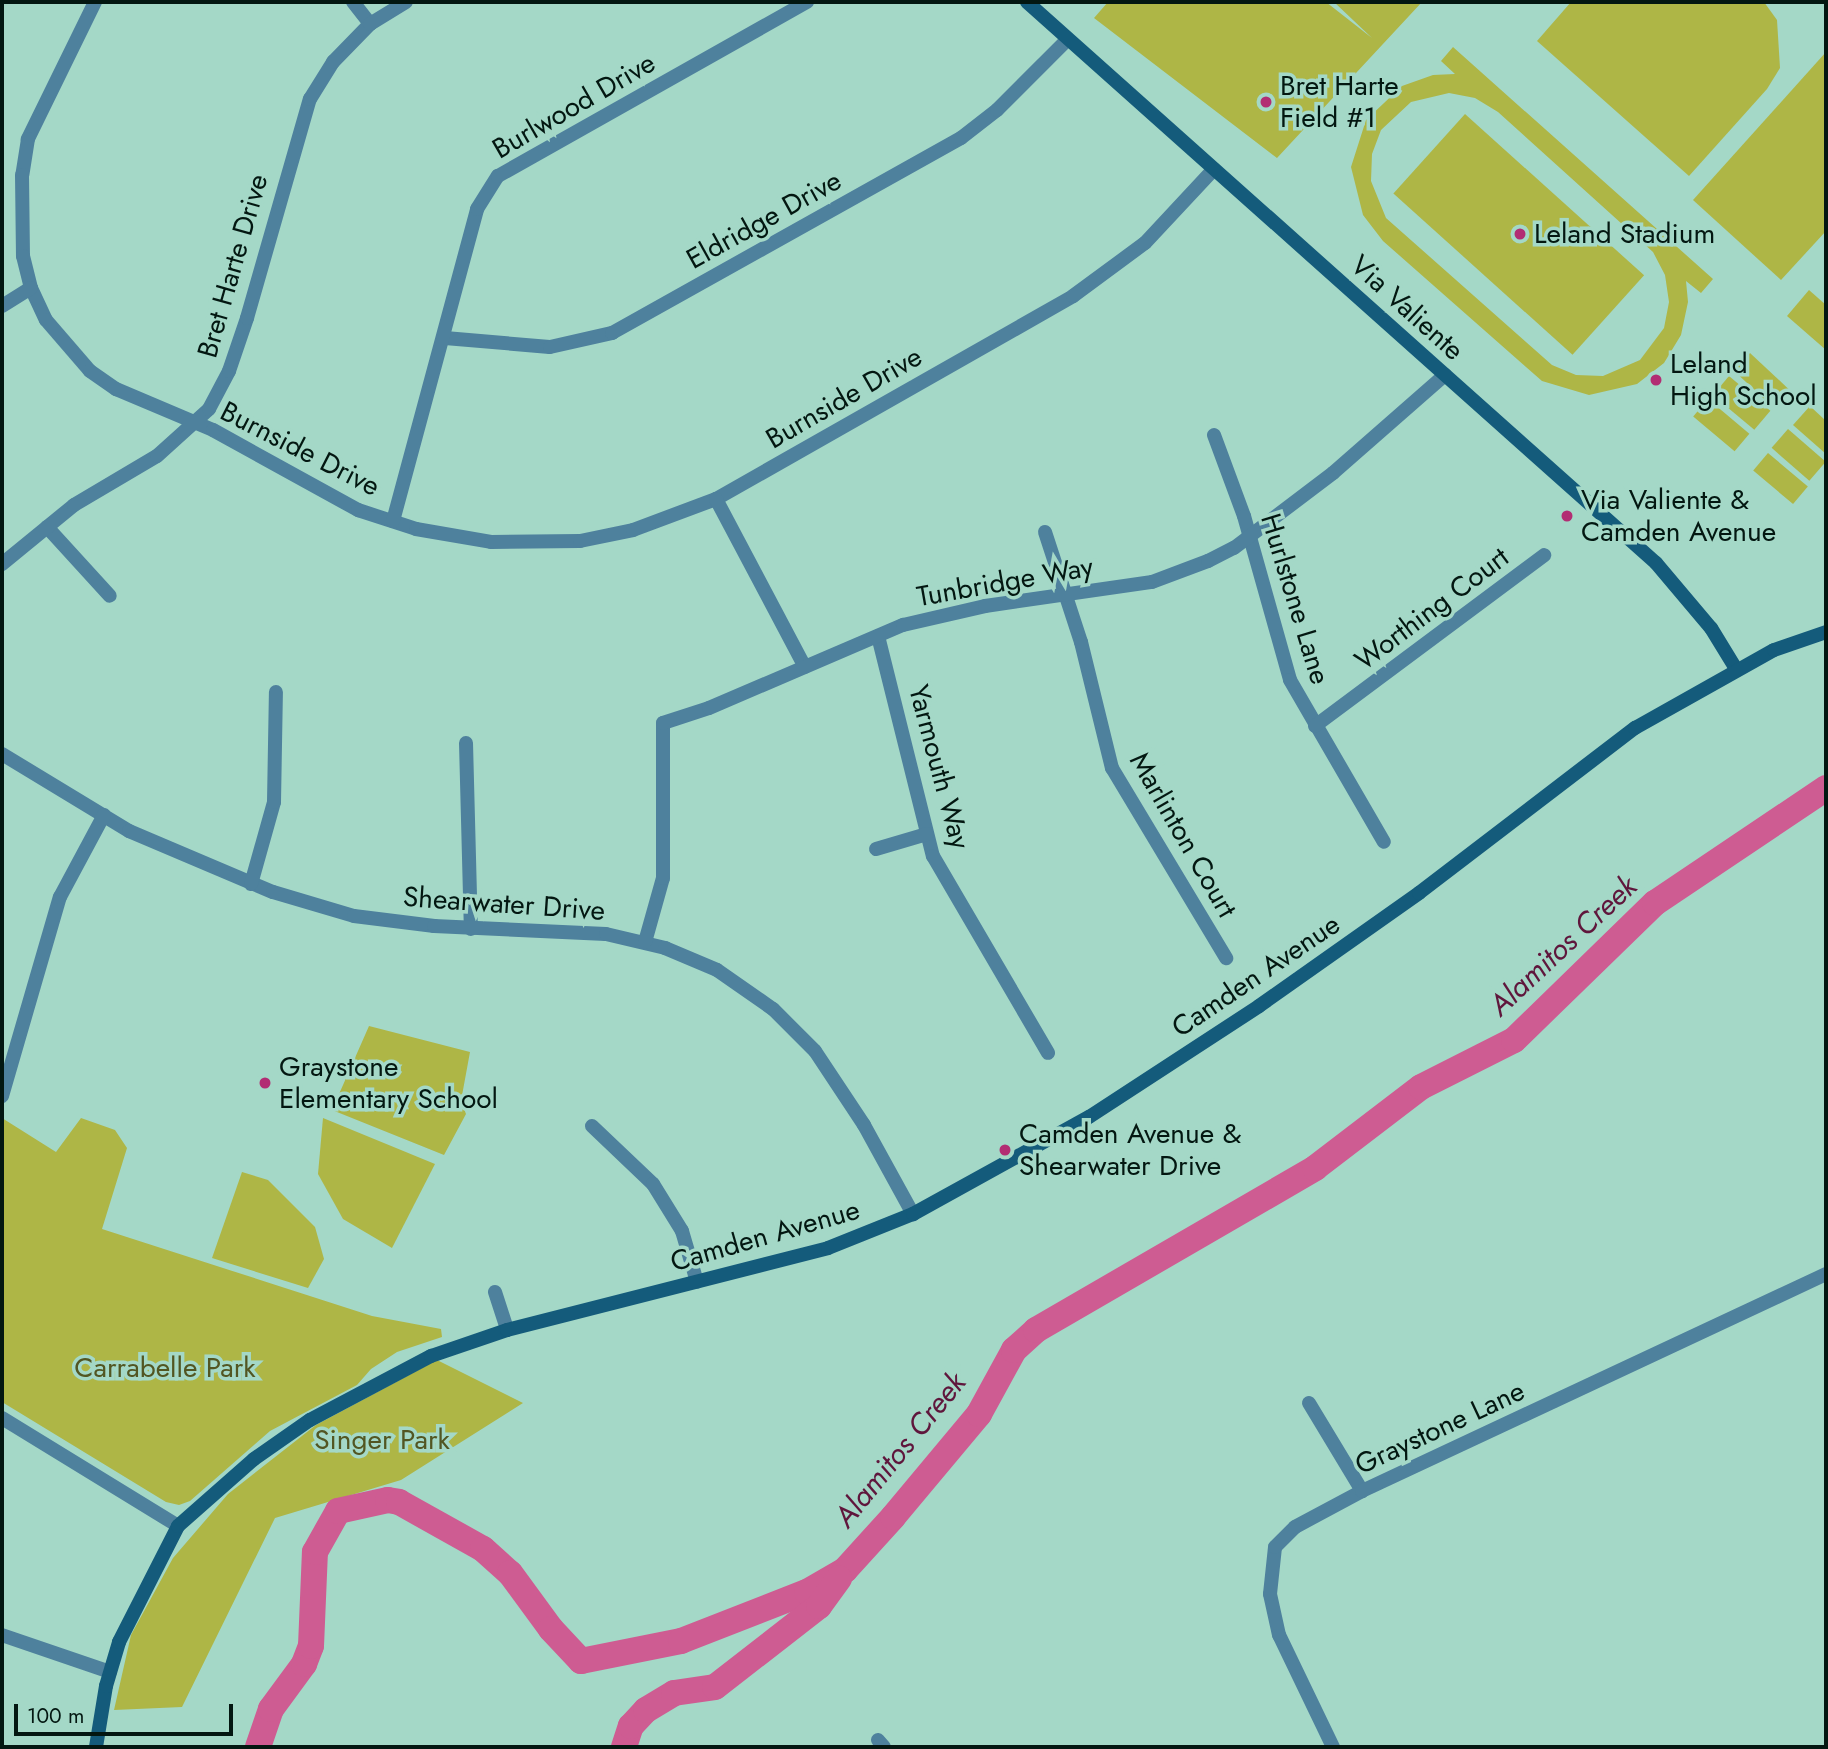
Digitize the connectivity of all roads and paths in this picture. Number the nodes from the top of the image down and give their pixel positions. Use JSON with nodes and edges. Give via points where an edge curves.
{"nodes":[{"id":1,"x":94,"y":2,"type":"edge"},
{"id":2,"x":353,"y":2,"type":"edge"},
{"id":3,"x":407,"y":2,"type":"edge"},
{"id":4,"x":807,"y":2,"type":"edge"},
{"id":5,"x":1027,"y":2,"type":"edge"},
{"id":6,"x":370,"y":24,"type":"junction"},
{"id":7,"x":1068,"y":39,"type":"junction"},
{"id":8,"x":1214,"y":169,"type":"junction"},
{"id":9,"x":31,"y":288,"type":"junction"},
{"id":10,"x":2,"y":306,"type":"edge"},
{"id":11,"x":445,"y":338,"type":"junction"},
{"id":12,"x":1445,"y":375,"type":"junction"},
{"id":13,"x":196,"y":423,"type":"junction"},
{"id":14,"x":1214,"y":435,"type":"dead end"},
{"id":15,"x":716,"y":499,"type":"junction"},
{"id":16,"x":393,"y":522,"type":"junction"},
{"id":17,"x":47,"y":527,"type":"junction"},
{"id":18,"x":1045,"y":532,"type":"dead end"},
{"id":19,"x":1249,"y":536,"type":"junction"},
{"id":20,"x":1544,"y":555,"type":"dead end"},
{"id":21,"x":2,"y":564,"type":"edge"},
{"id":22,"x":110,"y":596,"type":"dead end"},
{"id":23,"x":1064,"y":598,"type":"junction"},
{"id":24,"x":1826,"y":632,"type":"edge"},
{"id":25,"x":878,"y":636,"type":"junction"},
{"id":26,"x":805,"y":667,"type":"junction"},
{"id":27,"x":1736,"y":669,"type":"junction"},
{"id":28,"x":276,"y":692,"type":"dead end"},
{"id":29,"x":1315,"y":726,"type":"junction"},
{"id":30,"x":466,"y":744,"type":"dead end"},
{"id":31,"x":2,"y":754,"type":"edge"},
{"id":32,"x":104,"y":815,"type":"junction"},
{"id":33,"x":927,"y":834,"type":"junction"},
{"id":34,"x":1384,"y":842,"type":"dead end"},
{"id":35,"x":876,"y":849,"type":"dead end"},
{"id":36,"x":251,"y":884,"type":"junction"},
{"id":37,"x":471,"y":929,"type":"junction"},
{"id":38,"x":645,"y":942,"type":"junction"},
{"id":39,"x":1226,"y":958,"type":"dead end"},
{"id":40,"x":1048,"y":1053,"type":"dead end"},
{"id":41,"x":2,"y":1096,"type":"edge"},
{"id":42,"x":592,"y":1126,"type":"dead end"},
{"id":43,"x":913,"y":1214,"type":"junction"},
{"id":44,"x":1826,"y":1274,"type":"edge"},
{"id":45,"x":697,"y":1283,"type":"junction"},
{"id":46,"x":495,"y":1292,"type":"dead end"},
{"id":47,"x":507,"y":1331,"type":"junction"},
{"id":48,"x":1308,"y":1403,"type":"dead end"},
{"id":49,"x":2,"y":1418,"type":"edge"},
{"id":50,"x":1362,"y":1491,"type":"junction"},
{"id":51,"x":178,"y":1526,"type":"junction"},
{"id":52,"x":2,"y":1635,"type":"edge"},
{"id":53,"x":110,"y":1672,"type":"junction"},
{"id":54,"x":97,"y":1741,"type":"edge"},
{"id":55,"x":1333,"y":1747,"type":"edge"}],
"edges":[{"from":1,"to":9,"type":"street","name":"Burnside Drive","via":[[28,139],[19,212]]},
{"from":2,"to":6,"type":"street"},
{"from":3,"to":6,"type":"street","name":"Bret Harte Drive"},
{"from":4,"to":11,"type":"street","name":"Burlwood Drive","via":[[498,176],[477,209]]},
{"from":5,"to":7,"type":"street","name":"Via Valiente"},
{"from":6,"to":13,"type":"street","name":"Bret Harte Drive","via":[[333,62],[310,99],[229,371]]},
{"from":7,"to":8,"type":"street","name":"Via Valiente"},
{"from":7,"to":11,"type":"street","name":"Eldridge Drive","via":[[997,110],[961,138],[612,333],[550,347]]},
{"from":8,"to":12,"type":"street","name":"Via Valiente"},
{"from":8,"to":15,"type":"street","name":"Burnside Drive","via":[[1145,243],[1073,296]]},
{"from":9,"to":10,"type":"street"},
{"from":9,"to":13,"type":"street","name":"Burnside Drive","via":[[46,320],[90,371],[116,389]]},
{"from":11,"to":16,"type":"street","name":"Burlwood Drive"},
{"from":12,"to":19,"type":"street","name":"Tunbridge Way","via":[[1334,473]]},
{"from":12,"to":27,"type":"street","name":"Via Valiente","via":[[1656,564],[1711,628]]},
{"from":13,"to":16,"type":"street","name":"Burnside Drive","via":[[358,510]]},
{"from":13,"to":17,"type":"street","name":"Bret Harte Drive","via":[[157,456],[74,505]]},
{"from":14,"to":19,"type":"street","name":"Hurlstone Lane"},
{"from":15,"to":16,"type":"street","name":"Burnside Drive","via":[[633,530],[580,541],[491,542]]},
{"from":15,"to":26,"type":"street"},
{"from":17,"to":21,"type":"street","name":"Bret Harte Drive"},
{"from":17,"to":22,"type":"street"},
{"from":18,"to":23,"type":"street","name":"Marlinton Court"},
{"from":19,"to":23,"type":"street","name":"Tunbridge Way","via":[[1208,561],[1152,582]]},
{"from":19,"to":29,"type":"street","name":"Hurlstone Lane","via":[[1290,680]]},
{"from":20,"to":29,"type":"street","name":"Worthing Court"},
{"from":23,"to":25,"type":"street","name":"Tunbridge Way","via":[[939,615]]},
{"from":23,"to":39,"type":"street","name":"Marlinton Court","via":[[1081,642],[1112,768]]},
{"from":24,"to":27,"type":"street","name":"Camden Avenue"},
{"from":25,"to":26,"type":"street","name":"Tunbridge Way"},
{"from":25,"to":33,"type":"street","name":"Yarmouth Way"},
{"from":26,"to":38,"type":"street","name":"Tunbridge Way","via":[[663,723],[663,878]]},
{"from":27,"to":43,"type":"street","name":"Camden Avenue","via":[[1635,727],[1419,893],[1259,1006],[1089,1117]]},
{"from":28,"to":36,"type":"street","via":[[274,802]]},
{"from":29,"to":34,"type":"street","name":"Hurlstone Lane"},
{"from":30,"to":37,"type":"street"},
{"from":31,"to":32,"type":"street","name":"Shearwater Drive"},
{"from":32,"to":36,"type":"street","name":"Shearwater Drive","via":[[175,853]]},
{"from":32,"to":41,"type":"street","via":[[60,897]]},
{"from":33,"to":35,"type":"street"},
{"from":33,"to":40,"type":"street","name":"Yarmouth Way","via":[[933,856]]},
{"from":36,"to":37,"type":"street","name":"Shearwater Drive","via":[[354,916]]},
{"from":37,"to":38,"type":"street","name":"Shearwater Drive","via":[[586,931]]},
{"from":38,"to":43,"type":"street","name":"Shearwater Drive","via":[[717,970],[750,991],[801,1035],[833,1074]]},
{"from":42,"to":45,"type":"street","via":[[653,1184],[682,1231]]},
{"from":43,"to":45,"type":"street","name":"Camden Avenue","via":[[828,1248]]},
{"from":44,"to":50,"type":"street","name":"Graystone Lane"},
{"from":45,"to":47,"type":"street","name":"Camden Avenue"},
{"from":46,"to":47,"type":"street"},
{"from":47,"to":51,"type":"street","name":"Camden Avenue","via":[[431,1356],[310,1420],[254,1459]]},
{"from":48,"to":50,"type":"street"},
{"from":49,"to":51,"type":"street"},
{"from":50,"to":55,"type":"street","name":"Graystone Lane","via":[[1295,1527],[1275,1547],[1270,1570],[1279,1635]]},
{"from":51,"to":53,"type":"street","name":"Camden Avenue","via":[[134,1605]]},
{"from":52,"to":53,"type":"street"},
{"from":53,"to":54,"type":"street","name":"Camden Avenue"}]}
